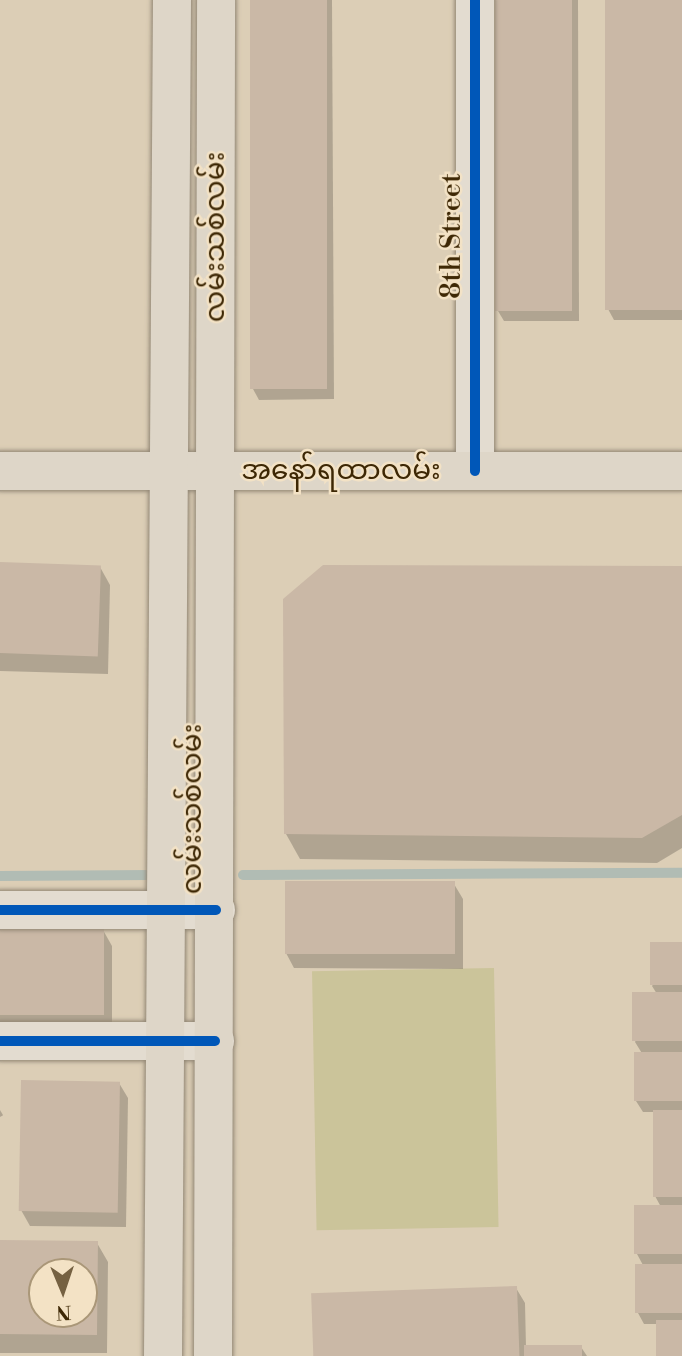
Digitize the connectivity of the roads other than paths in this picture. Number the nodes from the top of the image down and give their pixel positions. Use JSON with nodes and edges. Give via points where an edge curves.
{"nodes":[{"id":1,"x":172,"y":0,"type":"edge"},
{"id":2,"x":216,"y":0,"type":"edge"},
{"id":3,"x":475,"y":0,"type":"edge"},
{"id":4,"x":171,"y":150,"type":"junction"},
{"id":5,"x":216,"y":150,"type":"junction"},
{"id":6,"x":0,"y":471,"type":"edge"},
{"id":7,"x":169,"y":471,"type":"junction"},
{"id":8,"x":475,"y":471,"type":"junction"},
{"id":9,"x":682,"y":471,"type":"edge"},
{"id":10,"x":216,"y":472,"type":"junction"},
{"id":11,"x":0,"y":910,"type":"edge"},
{"id":12,"x":166,"y":910,"type":"junction"},
{"id":13,"x":216,"y":910,"type":"junction"},
{"id":14,"x":165,"y":1040,"type":"junction"},
{"id":15,"x":0,"y":1041,"type":"edge"},
{"id":16,"x":215,"y":1041,"type":"junction"},
{"id":17,"x":163,"y":1356,"type":"edge"},
{"id":18,"x":213,"y":1356,"type":"edge"}],
"edges":[{"from":1,"to":4,"type":"main road","name":"လမ်းသစ်လမ်း"},
{"from":2,"to":5,"type":"main road","name":"လမ်းသစ်လမ်း"},
{"from":3,"to":8,"type":"street","name":"8th Street"},
{"from":4,"to":5,"type":"main road"},
{"from":4,"to":7,"type":"main road","name":"လမ်းသစ်လမ်း"},
{"from":5,"to":10,"type":"main road","name":"လမ်းသစ်လမ်း"},
{"from":6,"to":7,"type":"main road","name":"အနော်ရထာလမ်း"},
{"from":7,"to":10,"type":"main road","name":"အနော်ရထာလမ်း"},
{"from":7,"to":12,"type":"main road","name":"လမ်းသစ်လမ်း"},
{"from":8,"to":9,"type":"main road","name":"အနော်ရထာလမ်း"},
{"from":8,"to":10,"type":"main road","name":"အနော်ရထာလမ်း"},
{"from":10,"to":13,"type":"main road","name":"လမ်းသစ်လမ်း"},
{"from":11,"to":12,"type":"street","name":"လမ်းသစ်လမ်း"},
{"from":12,"to":13,"type":"street"},
{"from":12,"to":14,"type":"main road","name":"လမ်းသစ်လမ်း"},
{"from":13,"to":16,"type":"main road","name":"လမ်းသစ်လမ်း"},
{"from":14,"to":15,"type":"street"},
{"from":14,"to":16,"type":"street"},
{"from":14,"to":17,"type":"main road","name":"လမ်းသစ်လမ်း"},
{"from":16,"to":18,"type":"main road","name":"လမ်းသစ်လမ်း"}]}
